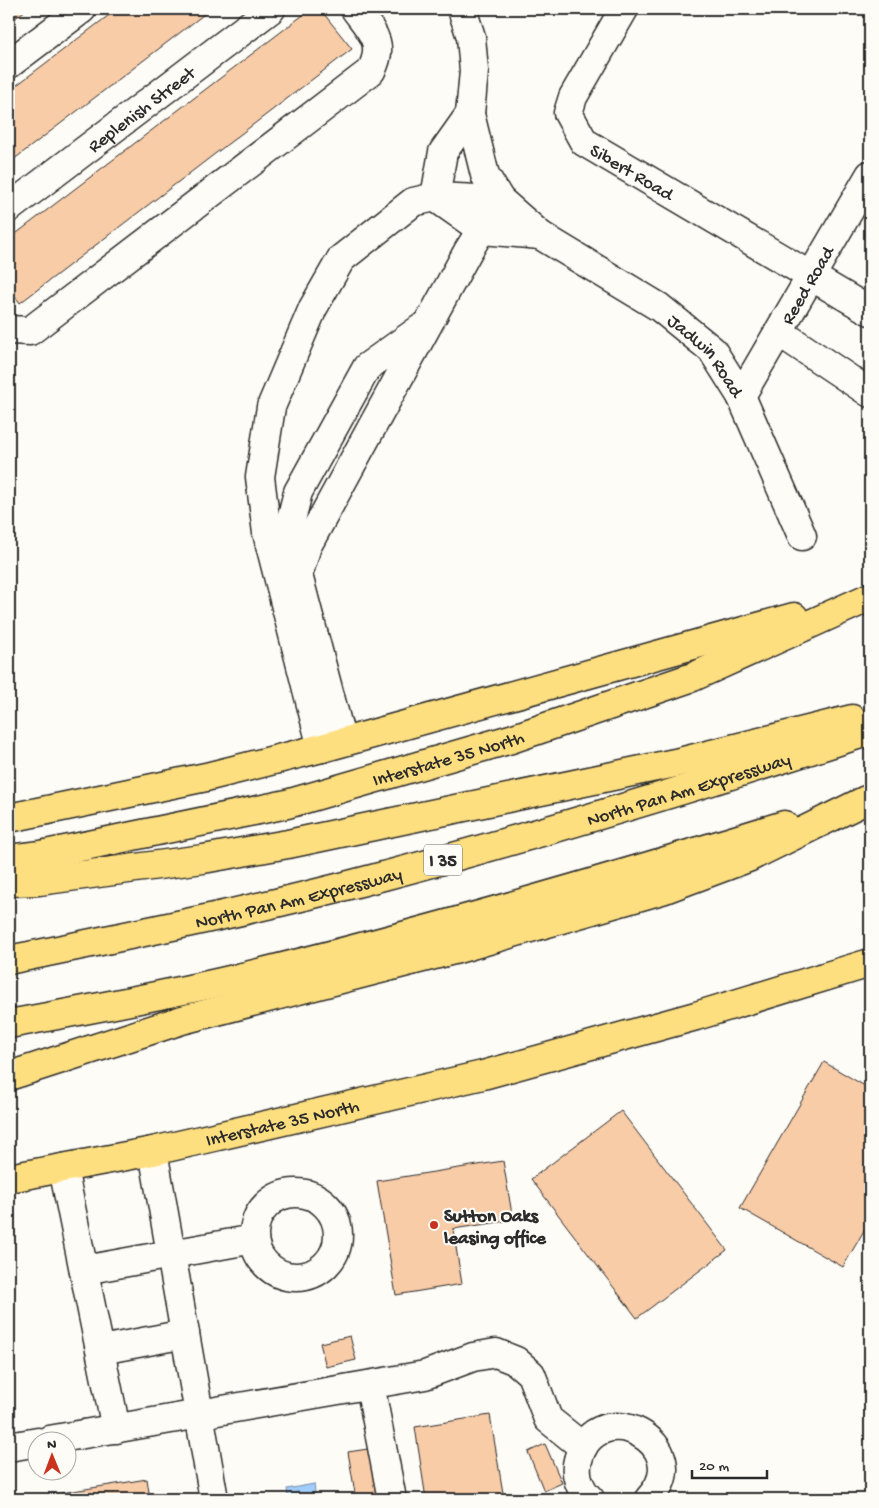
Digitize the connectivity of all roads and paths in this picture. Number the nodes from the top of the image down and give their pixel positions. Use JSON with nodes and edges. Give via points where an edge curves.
{"nodes":[{"id":1,"x":82,"y":9,"type":"edge"},
{"id":2,"x":271,"y":9,"type":"edge"},
{"id":3,"x":355,"y":9,"type":"edge"},
{"id":4,"x":462,"y":9,"type":"edge"},
{"id":5,"x":624,"y":9,"type":"edge"},
{"id":6,"x":9,"y":64,"type":"edge"},
{"id":7,"x":470,"y":114,"type":"junction"},
{"id":8,"x":870,"y":175,"type":"edge"},
{"id":9,"x":435,"y":196,"type":"junction"},
{"id":10,"x":500,"y":200,"type":"junction"},
{"id":11,"x":9,"y":208,"type":"edge"},
{"id":12,"x":482,"y":230,"type":"junction"},
{"id":13,"x":540,"y":234,"type":"junction"},
{"id":14,"x":811,"y":276,"type":"junction"},
{"id":15,"x":870,"y":311,"type":"edge"},
{"id":16,"x":9,"y":330,"type":"edge"},
{"id":17,"x":779,"y":332,"type":"junction"},
{"id":18,"x":870,"y":393,"type":"edge"},
{"id":19,"x":741,"y":396,"type":"junction"},
{"id":20,"x":802,"y":536,"type":"dead end"},
{"id":21,"x":870,"y":597,"type":"edge"},
{"id":22,"x":870,"y":714,"type":"edge"},
{"id":23,"x":870,"y":731,"type":"edge"},
{"id":24,"x":332,"y":745,"type":"junction"},
{"id":25,"x":868,"y":799,"type":"edge"},
{"id":26,"x":9,"y":818,"type":"edge"},
{"id":27,"x":9,"y":859,"type":"edge"},
{"id":28,"x":9,"y":882,"type":"edge"},
{"id":29,"x":9,"y":960,"type":"edge"},
{"id":30,"x":870,"y":964,"type":"edge"},
{"id":31,"x":9,"y":1024,"type":"edge"},
{"id":32,"x":9,"y":1076,"type":"edge"},
{"id":33,"x":153,"y":1151,"type":"junction"},
{"id":34,"x":63,"y":1168,"type":"junction"},
{"id":35,"x":9,"y":1178,"type":"edge"},
{"id":36,"x":254,"y":1239,"type":"dead end"},
{"id":37,"x":171,"y":1254,"type":"junction"},
{"id":38,"x":84,"y":1270,"type":"junction"},
{"id":39,"x":185,"y":1334,"type":"junction"},
{"id":40,"x":101,"y":1350,"type":"junction"},
{"id":41,"x":370,"y":1385,"type":"junction"},
{"id":42,"x":199,"y":1414,"type":"junction"},
{"id":43,"x":116,"y":1429,"type":"junction"},
{"id":44,"x":78,"y":1435,"type":"edge"},
{"id":45,"x":28,"y":1444,"type":"edge"},
{"id":46,"x":583,"y":1447,"type":"junction"},
{"id":47,"x":9,"y":1448,"type":"edge"},
{"id":48,"x":214,"y":1499,"type":"edge"},
{"id":49,"x":392,"y":1499,"type":"edge"},
{"id":50,"x":590,"y":1499,"type":"edge"},
{"id":51,"x":649,"y":1499,"type":"edge"}],
"edges":[{"from":1,"to":6,"type":"street"},
{"from":2,"to":11,"type":"street","name":"Replenish Street"},
{"from":3,"to":16,"type":"street","via":[[377,39],[378,58],[371,71],[30,331]]},
{"from":4,"to":7,"type":"street","name":"Jadwin Road","via":[[471,37],[474,70]]},
{"from":5,"to":14,"type":"street","name":"Sibert Road","via":[[570,105],[568,113],[584,142]]},
{"from":7,"to":9,"type":"street","via":[[443,152]]},
{"from":7,"to":10,"type":"street","name":"Jadwin Road","via":[[485,175]]},
{"from":8,"to":14,"type":"street","name":"Reed Road"},
{"from":9,"to":10,"type":"street"},
{"from":9,"to":12,"type":"street"},
{"from":9,"to":24,"type":"street","via":[[413,202],[341,259],[313,308],[272,407],[260,477],[267,533]]},
{"from":10,"to":12,"type":"street"},
{"from":10,"to":13,"type":"street","name":"Jadwin Road"},
{"from":12,"to":13,"type":"street","name":"Jadwin Road"},
{"from":12,"to":24,"type":"street","via":[[429,322],[367,368],[298,492],[290,524]]},
{"from":13,"to":19,"type":"street","name":"Jadwin Road","via":[[659,307],[712,350]]},
{"from":14,"to":15,"type":"street","name":"Sibert Road"},
{"from":14,"to":17,"type":"street","name":"Reed Road"},
{"from":17,"to":18,"type":"street"},
{"from":17,"to":19,"type":"street","name":"Reed Road"},
{"from":19,"to":20,"type":"street","name":"Jadwin Road"},
{"from":21,"to":24,"type":"main road","via":[[587,672]]},
{"from":21,"to":27,"type":"main road","name":"Interstate 35 North","via":[[693,676],[511,739],[287,804]]},
{"from":22,"to":28,"type":"main road","via":[[675,763],[288,844],[78,876]]},
{"from":23,"to":29,"type":"main road","name":"North Pan Am Expressway","number":"I 35","via":[[677,792],[380,877],[215,918]]},
{"from":24,"to":26,"type":"main road","via":[[206,777]]},
{"from":25,"to":31,"type":"main road","via":[[596,884],[446,925],[237,978]]},
{"from":25,"to":32,"type":"main road","via":[[748,858],[665,889],[454,950],[182,1020]]},
{"from":30,"to":33,"type":"main road","name":"Interstate 35 North","via":[[483,1075]]},
{"from":33,"to":34,"type":"main road","name":"Interstate 35 North"},
{"from":33,"to":37,"type":"street"},
{"from":34,"to":35,"type":"main road","name":"Interstate 35 North"},
{"from":34,"to":38,"type":"street"},
{"from":36,"to":37,"type":"street"},
{"from":37,"to":38,"type":"street"},
{"from":37,"to":39,"type":"street"},
{"from":38,"to":40,"type":"street"},
{"from":39,"to":40,"type":"street"},
{"from":39,"to":42,"type":"street"},
{"from":40,"to":43,"type":"street"},
{"from":41,"to":42,"type":"street"},
{"from":41,"to":46,"type":"street","via":[[425,1375],[473,1357],[496,1353],[516,1361],[531,1374],[548,1419]]},
{"from":41,"to":49,"type":"street"},
{"from":42,"to":43,"type":"street"},
{"from":42,"to":48,"type":"street"},
{"from":43,"to":44,"type":"street"},
{"from":45,"to":47,"type":"street"},
{"from":46,"to":50,"type":"street","via":[[577,1462],[578,1479]]},
{"from":46,"to":51,"type":"street","via":[[594,1434],[610,1427],[626,1427],[642,1433],[655,1444],[662,1459],[662,1476],[656,1492]]}]}
